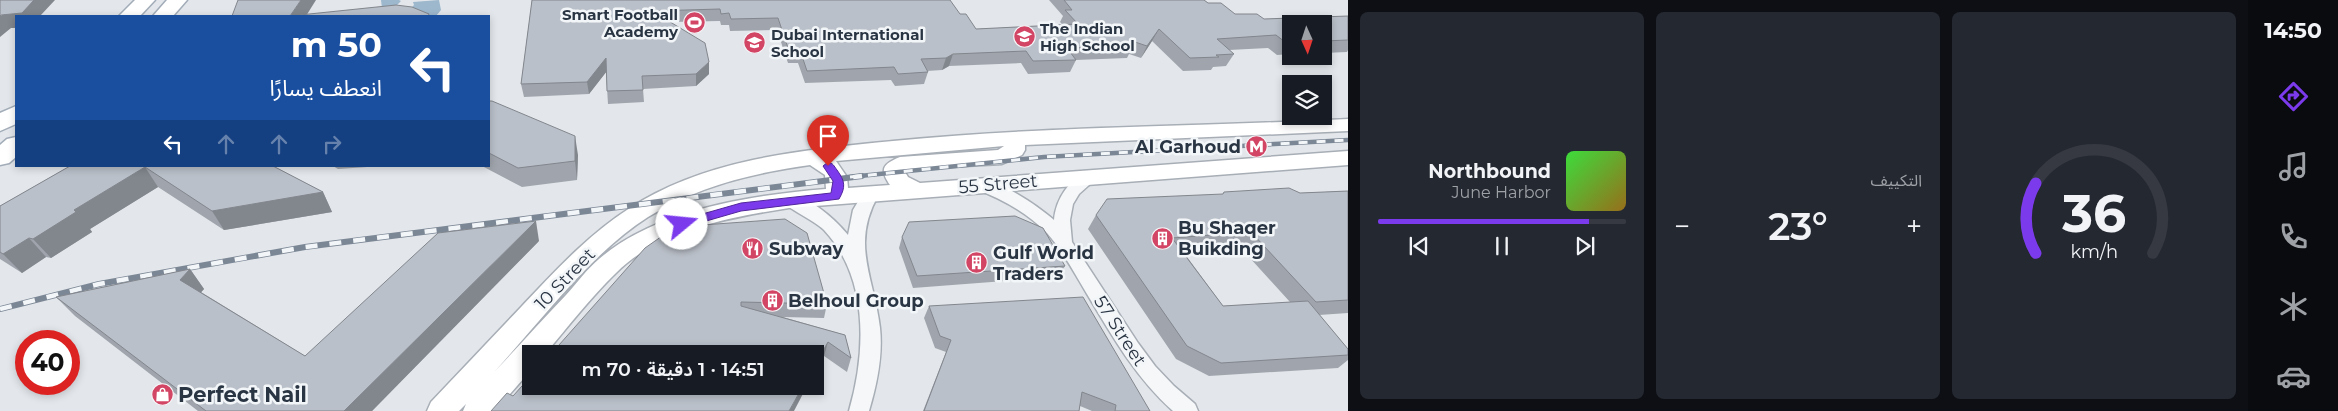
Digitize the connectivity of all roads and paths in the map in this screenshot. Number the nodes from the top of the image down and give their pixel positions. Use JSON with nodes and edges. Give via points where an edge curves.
{"nodes":[{"id":1,"x":146,"y":0,"type":"edge"},
{"id":2,"x":178,"y":0,"type":"edge"},
{"id":3,"x":130,"y":15,"type":"edge"},
{"id":4,"x":163,"y":15,"type":"edge"},
{"id":5,"x":15,"y":114,"type":"edge"},
{"id":6,"x":0,"y":124,"type":"edge"},
{"id":7,"x":1348,"y":125,"type":"edge"},
{"id":8,"x":1014,"y":138,"type":"junction"},
{"id":9,"x":15,"y":147,"type":"edge"},
{"id":10,"x":0,"y":157,"type":"edge"},
{"id":11,"x":811,"y":158,"type":"junction"},
{"id":12,"x":1348,"y":158,"type":"edge"},
{"id":13,"x":1090,"y":177,"type":"junction"},
{"id":14,"x":982,"y":185,"type":"junction"},
{"id":15,"x":918,"y":190,"type":"junction"},
{"id":16,"x":871,"y":194,"type":"junction"},
{"id":17,"x":835,"y":197,"type":"junction"},
{"id":18,"x":789,"y":200,"type":"junction"},
{"id":19,"x":653,"y":235,"type":"joint"},
{"id":20,"x":1064,"y":242,"type":"junction"},
{"id":21,"x":858,"y":267,"type":"junction"},
{"id":22,"x":441,"y":411,"type":"edge"},
{"id":23,"x":478,"y":411,"type":"edge"},
{"id":24,"x":859,"y":411,"type":"edge"},
{"id":25,"x":1188,"y":411,"type":"edge"}],
"edges":[{"from":1,"to":3,"type":"main road"},
{"from":2,"to":4,"type":"main road"},
{"from":5,"to":6,"type":"main road"},
{"from":7,"to":8,"type":"street"},
{"from":8,"to":11,"type":"street"},
{"from":8,"to":15,"type":"street","via":[[1015,150],[1002,157],[907,162],[895,167],[893,172],[900,183]]},
{"from":9,"to":10,"type":"main road"},
{"from":11,"to":17,"type":"street","via":[[819,160],[835,173],[839,189]]},
{"from":11,"to":22,"type":"street","name":"10 Street","via":[[712,179],[641,212],[590,251]]},
{"from":12,"to":13,"type":"street","name":"55 Street"},
{"from":13,"to":14,"type":"street","name":"55 Street"},
{"from":13,"to":20,"type":"street","name":"57 Street","via":[[1067,197],[1062,212]]},
{"from":14,"to":15,"type":"street","name":"55 Street"},
{"from":14,"to":20,"type":"street","name":"57 Street","via":[[1040,215]]},
{"from":15,"to":16,"type":"street","name":"55 Street"},
{"from":16,"to":17,"type":"street","name":"55 Street"},
{"from":16,"to":21,"type":"street","via":[[858,214],[855,226]]},
{"from":17,"to":18,"type":"street","name":"55 Street"},
{"from":18,"to":19,"type":"street","name":"55 Street","via":[[711,214]]},
{"from":18,"to":21,"type":"street","via":[[833,226]]},
{"from":19,"to":23,"type":"street","name":"10 Street","via":[[595,278]]},
{"from":20,"to":25,"type":"street","name":"57 Street","via":[[1139,362],[1158,385]]},
{"from":21,"to":24,"type":"street","via":[[871,329],[867,384]]}]}
